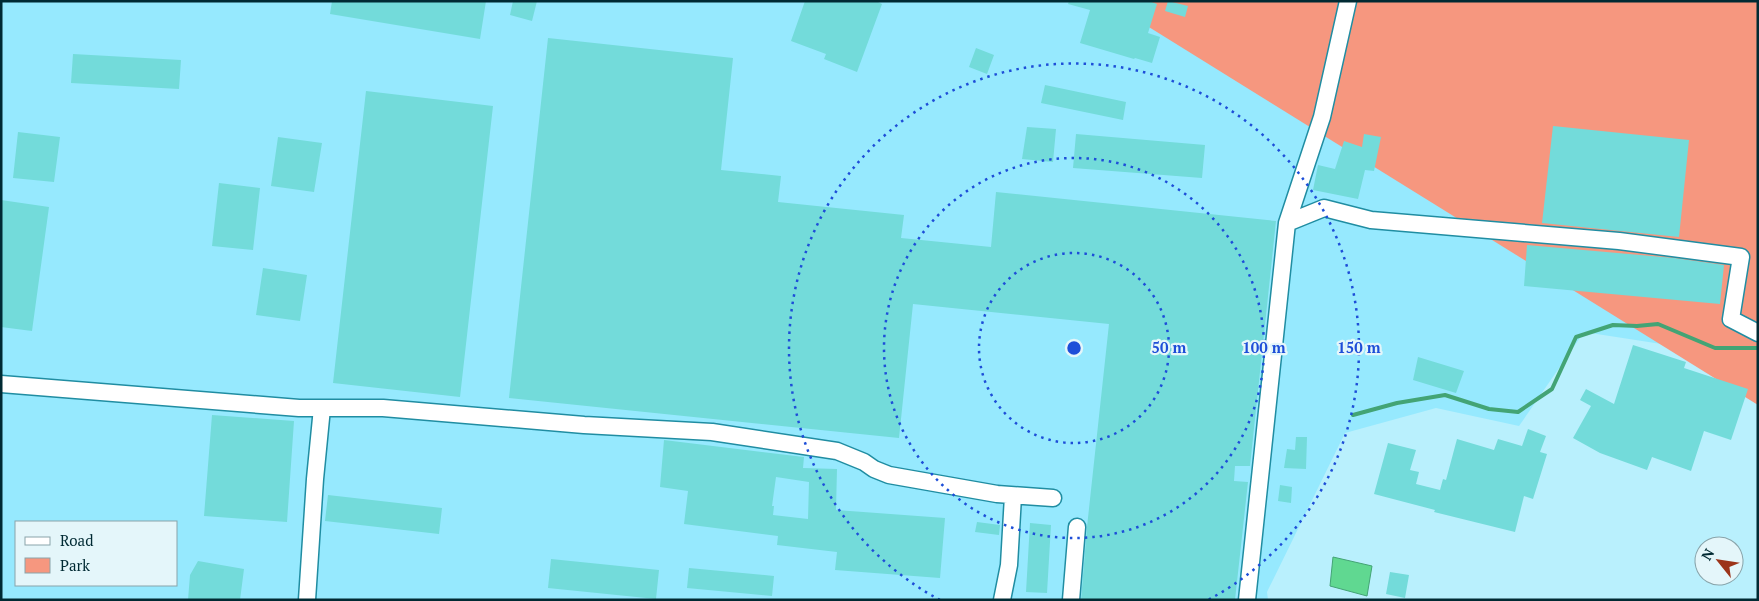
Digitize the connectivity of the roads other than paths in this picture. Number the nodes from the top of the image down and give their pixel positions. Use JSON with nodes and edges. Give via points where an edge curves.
{"nodes":[{"id":1,"x":1348,"y":1,"type":"edge"},
{"id":2,"x":1287,"y":222,"type":"junction"},
{"id":3,"x":1758,"y":333,"type":"edge"},
{"id":4,"x":1,"y":384,"type":"edge"},
{"id":5,"x":322,"y":408,"type":"junction"},
{"id":6,"x":1013,"y":496,"type":"junction"},
{"id":7,"x":1053,"y":498,"type":"dead end"},
{"id":8,"x":1077,"y":526,"type":"dead end"},
{"id":9,"x":307,"y":600,"type":"edge"},
{"id":10,"x":1002,"y":600,"type":"edge"},
{"id":11,"x":1071,"y":600,"type":"edge"},
{"id":12,"x":1247,"y":600,"type":"edge"}],
"edges":[{"from":1,"to":2,"type":"lane","via":[[1322,117]]},
{"from":2,"to":3,"type":"lane","via":[[1324,208],[1371,220],[1619,241],[1740,257],[1731,319]]},
{"from":2,"to":12,"type":"lane"},
{"from":4,"to":5,"type":"lane"},
{"from":5,"to":6,"type":"lane","via":[[383,408],[712,432],[837,451],[889,475]]},
{"from":5,"to":9,"type":"lane"},
{"from":6,"to":7,"type":"lane"},
{"from":6,"to":10,"type":"lane","via":[[1009,565]]},
{"from":8,"to":11,"type":"lane"}]}
